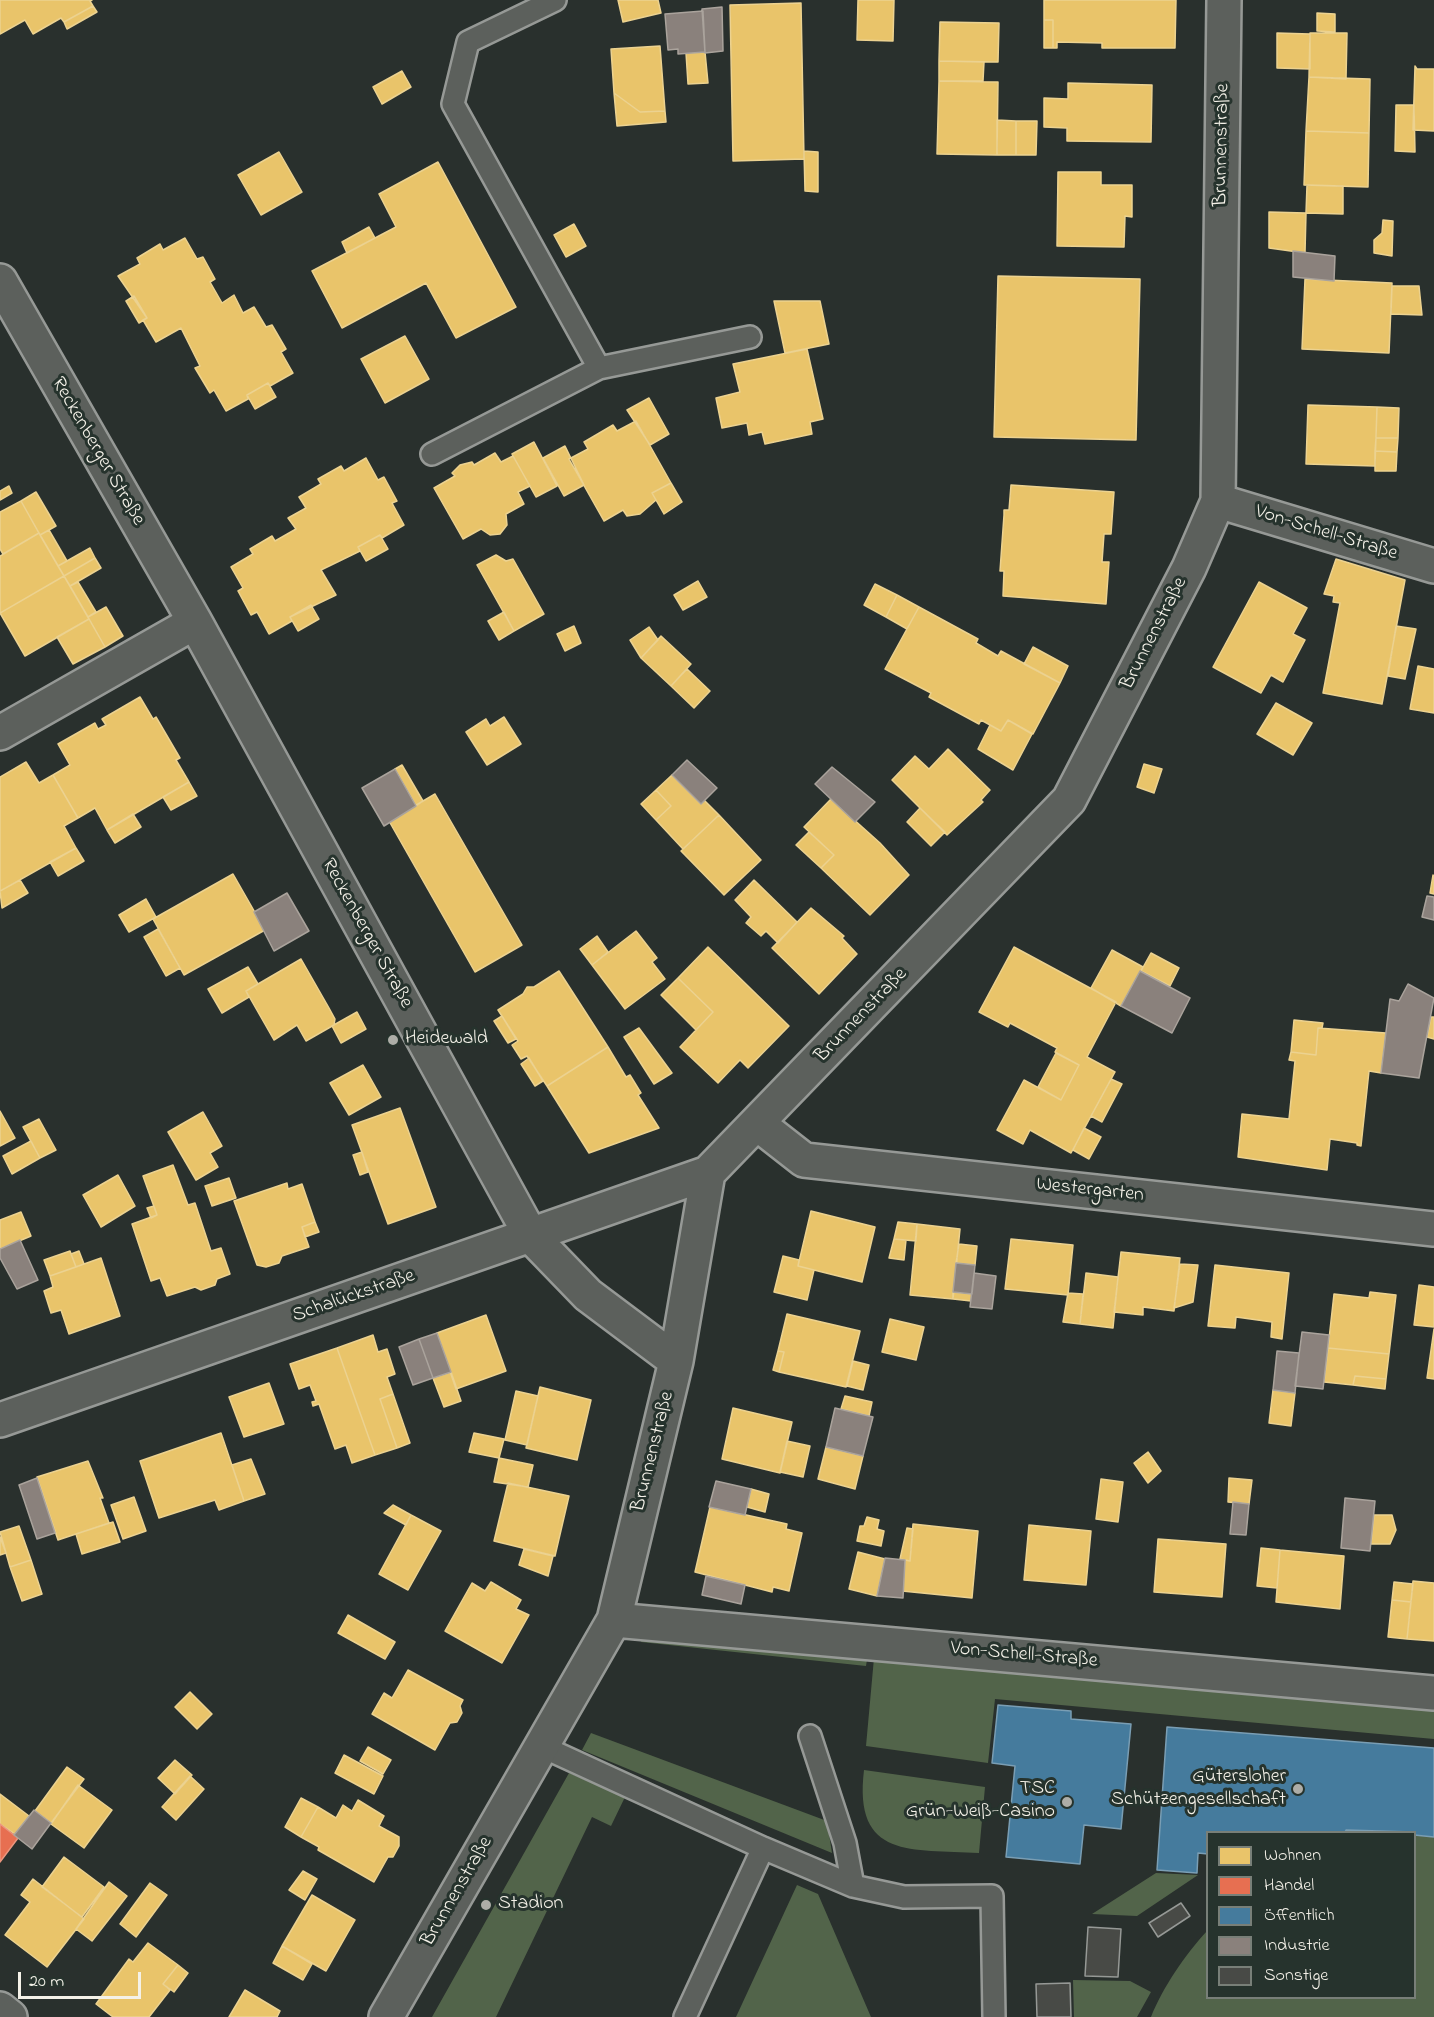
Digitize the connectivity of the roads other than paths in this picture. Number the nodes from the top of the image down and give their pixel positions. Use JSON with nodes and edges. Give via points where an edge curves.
{"nodes":[{"id":1,"x":555,"y":0,"type":"edge"},
{"id":2,"x":1224,"y":0,"type":"edge"},
{"id":3,"x":2,"y":290,"type":"edge"},
{"id":4,"x":750,"y":337,"type":"dead end"},
{"id":5,"x":600,"y":368,"type":"junction"},
{"id":6,"x":432,"y":454,"type":"dead end"},
{"id":7,"x":1218,"y":501,"type":"junction"},
{"id":8,"x":1434,"y":566,"type":"edge"},
{"id":9,"x":195,"y":622,"type":"junction"},
{"id":10,"x":0,"y":733,"type":"edge"},
{"id":11,"x":758,"y":1124,"type":"junction"},
{"id":12,"x":708,"y":1173,"type":"junction"},
{"id":13,"x":1434,"y":1229,"type":"edge"},
{"id":14,"x":531,"y":1236,"type":"junction"},
{"id":15,"x":676,"y":1361,"type":"junction"},
{"id":16,"x":0,"y":1420,"type":"edge"},
{"id":17,"x":614,"y":1620,"type":"junction"},
{"id":18,"x":1434,"y":1693,"type":"edge"},
{"id":19,"x":810,"y":1736,"type":"dead end"},
{"id":20,"x":543,"y":1747,"type":"junction"},
{"id":21,"x":763,"y":1848,"type":"junction"},
{"id":22,"x":853,"y":1886,"type":"junction"},
{"id":23,"x":0,"y":2009,"type":"edge"},
{"id":24,"x":10,"y":2017,"type":"edge"},
{"id":25,"x":386,"y":2017,"type":"edge"},
{"id":26,"x":685,"y":2017,"type":"edge"},
{"id":27,"x":994,"y":2017,"type":"edge"}],
"edges":[{"from":1,"to":5,"type":"lane","via":[[468,42],[453,104]]},
{"from":2,"to":7,"type":"street","name":"Brunnenstraße"},
{"from":3,"to":9,"type":"street","name":"Reckenberger Straße"},
{"from":4,"to":5,"type":"lane"},
{"from":5,"to":6,"type":"lane"},
{"from":7,"to":8,"type":"street","name":"Von-Schell-Straße"},
{"from":7,"to":11,"type":"street","name":"Brunnenstraße","via":[[1189,568],[1069,800]]},
{"from":9,"to":10,"type":"street"},
{"from":9,"to":14,"type":"street","name":"Reckenberger Straße"},
{"from":11,"to":12,"type":"street","name":"Brunnenstraße"},
{"from":11,"to":13,"type":"street","name":"Westergarten","via":[[804,1160]]},
{"from":12,"to":14,"type":"street","name":"Schalückstraße"},
{"from":12,"to":15,"type":"street","name":"Brunnenstraße"},
{"from":14,"to":15,"type":"street","name":"Reckenberger Straße","via":[[588,1296]]},
{"from":14,"to":16,"type":"street","name":"Schalückstraße"},
{"from":15,"to":17,"type":"street","name":"Brunnenstraße"},
{"from":17,"to":18,"type":"street","name":"Von-Schell-Straße"},
{"from":17,"to":20,"type":"street","name":"Brunnenstraße"},
{"from":19,"to":22,"type":"lane","via":[[844,1843]]},
{"from":20,"to":21,"type":"lane"},
{"from":20,"to":25,"type":"street","name":"Brunnenstraße"},
{"from":21,"to":22,"type":"lane"},
{"from":21,"to":26,"type":"lane"},
{"from":22,"to":27,"type":"lane","via":[[904,1897],[993,1896]]},
{"from":23,"to":24,"type":"street"}]}
